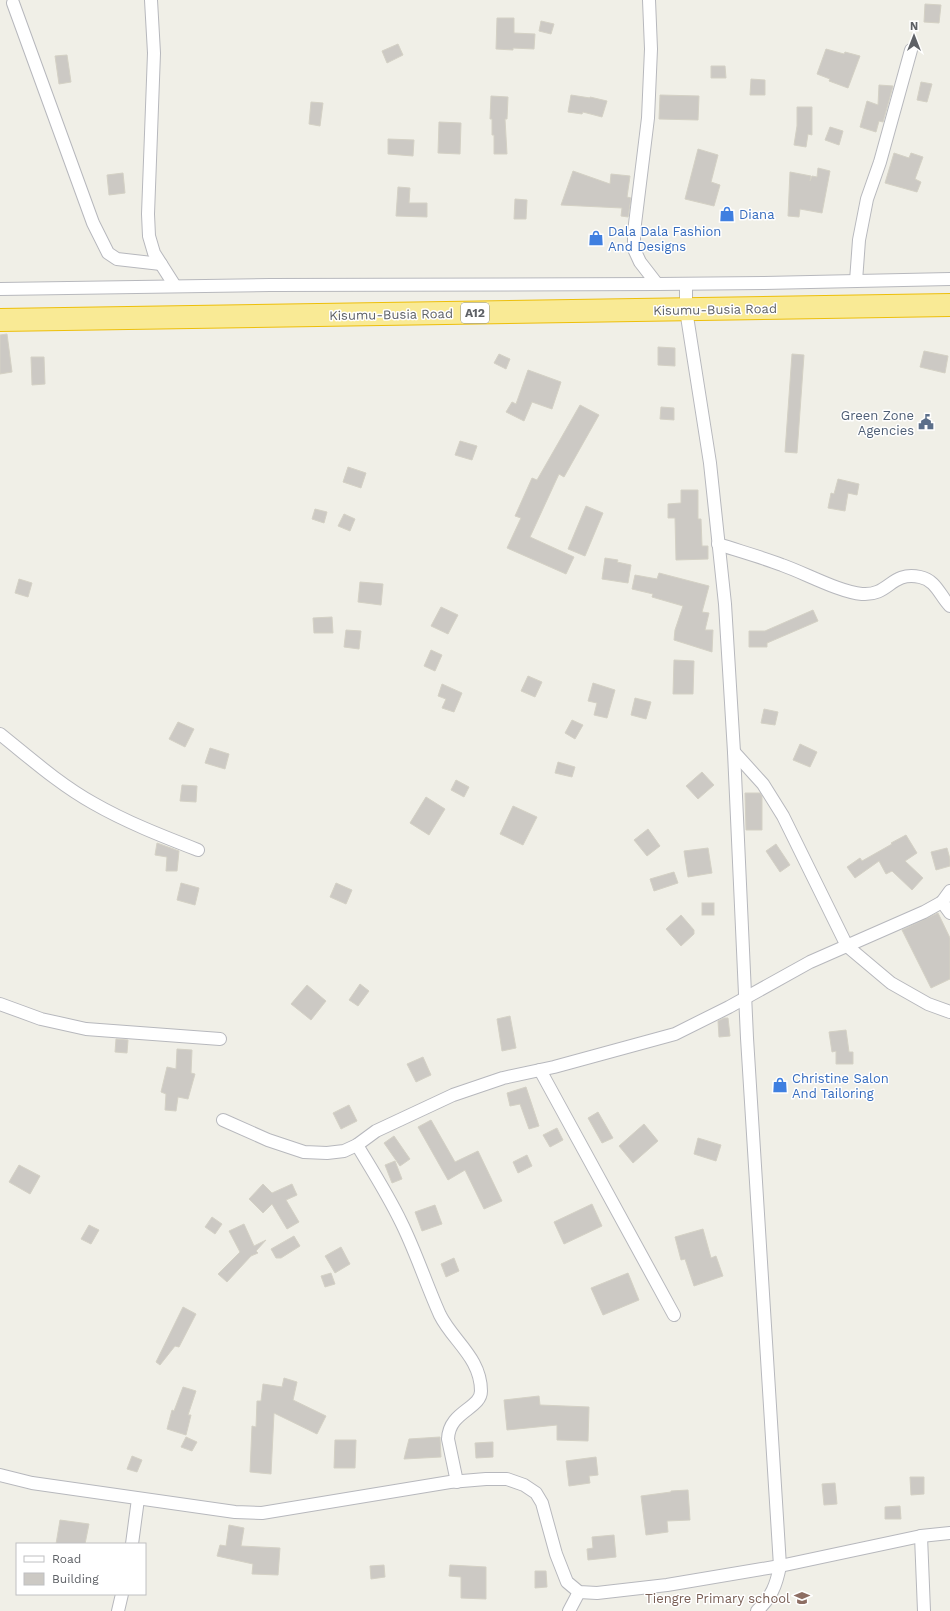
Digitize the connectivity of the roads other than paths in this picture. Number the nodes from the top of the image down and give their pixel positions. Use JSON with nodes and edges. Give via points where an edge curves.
{"nodes":[{"id":1,"x":151,"y":0,"type":"edge"},
{"id":2,"x":649,"y":0,"type":"edge"},
{"id":3,"x":13,"y":3,"type":"dead end"},
{"id":4,"x":912,"y":50,"type":"dead end"},
{"id":5,"x":161,"y":264,"type":"junction"},
{"id":6,"x":950,"y":279,"type":"edge"},
{"id":7,"x":856,"y":281,"type":"junction"},
{"id":8,"x":657,"y":284,"type":"junction"},
{"id":9,"x":686,"y":284,"type":"junction"},
{"id":10,"x":176,"y":286,"type":"junction"},
{"id":11,"x":0,"y":289,"type":"edge"},
{"id":12,"x":950,"y":304,"type":"edge"},
{"id":13,"x":686,"y":310,"type":"junction"},
{"id":14,"x":0,"y":320,"type":"edge"},
{"id":15,"x":718,"y":544,"type":"junction"},
{"id":16,"x":950,"y":606,"type":"edge"},
{"id":17,"x":0,"y":734,"type":"edge"},
{"id":18,"x":734,"y":752,"type":"junction"},
{"id":19,"x":198,"y":850,"type":"dead end"},
{"id":20,"x":950,"y":891,"type":"edge"},
{"id":21,"x":942,"y":902,"type":"junction"},
{"id":22,"x":950,"y":913,"type":"edge"},
{"id":23,"x":847,"y":946,"type":"junction"},
{"id":24,"x":745,"y":998,"type":"junction"},
{"id":25,"x":0,"y":1004,"type":"edge"},
{"id":26,"x":950,"y":1012,"type":"edge"},
{"id":27,"x":220,"y":1039,"type":"dead end"},
{"id":28,"x":540,"y":1070,"type":"junction"},
{"id":29,"x":223,"y":1120,"type":"dead end"},
{"id":30,"x":356,"y":1145,"type":"junction"},
{"id":31,"x":674,"y":1315,"type":"dead end"},
{"id":32,"x":0,"y":1475,"type":"edge"},
{"id":33,"x":457,"y":1482,"type":"junction"},
{"id":34,"x":138,"y":1498,"type":"junction"},
{"id":35,"x":950,"y":1533,"type":"edge"},
{"id":36,"x":921,"y":1536,"type":"junction"},
{"id":37,"x":132,"y":1543,"type":"edge"},
{"id":38,"x":780,"y":1566,"type":"junction"},
{"id":39,"x":579,"y":1592,"type":"junction"},
{"id":40,"x":122,"y":1595,"type":"edge"},
{"id":41,"x":118,"y":1611,"type":"edge"},
{"id":42,"x":569,"y":1611,"type":"edge"},
{"id":43,"x":757,"y":1611,"type":"edge"},
{"id":44,"x":924,"y":1611,"type":"edge"}],
"edges":[{"from":1,"to":5,"type":"street","via":[[154,53],[148,214],[149,236],[154,253]]},
{"from":2,"to":8,"type":"street","via":[[652,49],[648,118],[634,249],[640,262]]},
{"from":3,"to":5,"type":"street","via":[[93,223],[108,253],[117,259]]},
{"from":4,"to":7,"type":"street","via":[[867,200],[859,240]]},
{"from":5,"to":10,"type":"street"},
{"from":6,"to":7,"type":"street"},
{"from":7,"to":9,"type":"street"},
{"from":8,"to":9,"type":"street"},
{"from":8,"to":10,"type":"street"},
{"from":9,"to":13,"type":"street"},
{"from":10,"to":11,"type":"street"},
{"from":12,"to":13,"type":"highway","name":"Kisumu-Busia Road","number":"A12"},
{"from":13,"to":14,"type":"highway","name":"Kisumu-Busia Road","number":"A12"},
{"from":13,"to":15,"type":"street","via":[[710,463]]},
{"from":15,"to":16,"type":"street","via":[[782,565],[852,593],[873,595],[906,575],[922,577],[940,590]]},
{"from":15,"to":18,"type":"street"},
{"from":17,"to":19,"type":"street","via":[[51,775],[92,802],[144,830]]},
{"from":18,"to":23,"type":"street","via":[[763,784],[783,816]]},
{"from":18,"to":24,"type":"street"},
{"from":20,"to":21,"type":"street"},
{"from":21,"to":22,"type":"street"},
{"from":21,"to":23,"type":"street"},
{"from":23,"to":24,"type":"street","via":[[810,962]]},
{"from":23,"to":26,"type":"street","via":[[891,984],[928,1004]]},
{"from":24,"to":28,"type":"street","via":[[675,1034]]},
{"from":24,"to":38,"type":"street"},
{"from":25,"to":27,"type":"street","via":[[41,1019],[86,1029]]},
{"from":28,"to":30,"type":"street","via":[[503,1078],[453,1095],[376,1131]]},
{"from":28,"to":31,"type":"street"},
{"from":29,"to":30,"type":"street","via":[[268,1140],[304,1152],[338,1152]]},
{"from":30,"to":33,"type":"street","via":[[401,1223],[440,1314],[473,1362],[480,1384],[480,1397],[477,1402],[450,1426],[448,1439]]},
{"from":32,"to":34,"type":"street","via":[[32,1483]]},
{"from":33,"to":34,"type":"street","via":[[262,1513],[235,1512]]},
{"from":33,"to":39,"type":"street","via":[[507,1479],[536,1493],[542,1503],[556,1554],[567,1582]]},
{"from":34,"to":37,"type":"street"},
{"from":35,"to":36,"type":"street"},
{"from":36,"to":38,"type":"street"},
{"from":36,"to":44,"type":"street"},
{"from":38,"to":39,"type":"street","via":[[666,1585],[597,1593]]},
{"from":38,"to":43,"type":"street","via":[[776,1587],[767,1602]]},
{"from":39,"to":42,"type":"street"},
{"from":40,"to":41,"type":"street"}]}
